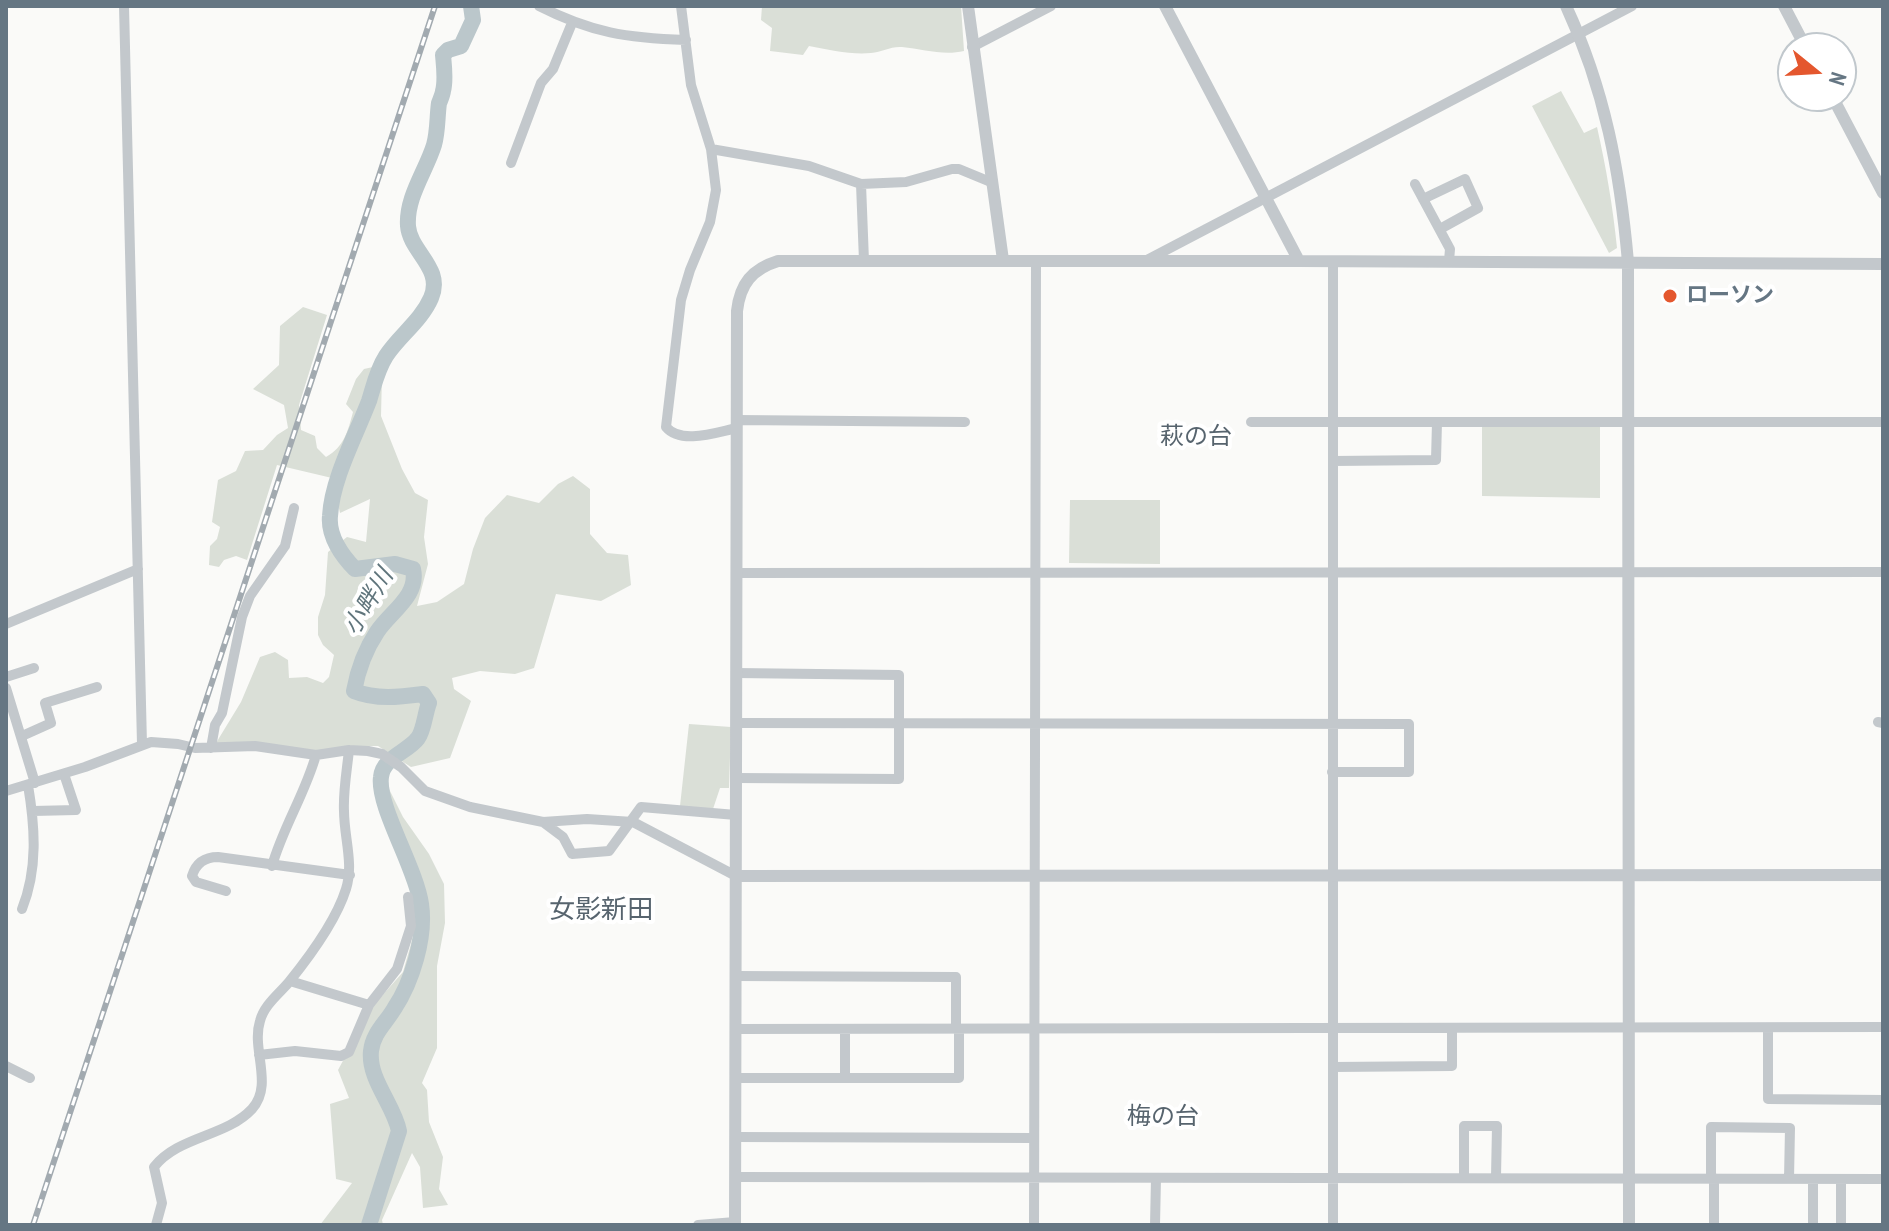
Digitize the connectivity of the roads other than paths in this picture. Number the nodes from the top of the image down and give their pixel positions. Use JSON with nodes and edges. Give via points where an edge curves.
{"nodes":[{"id":1,"x":124,"y":6,"type":"edge"},
{"id":2,"x":539,"y":6,"type":"edge"},
{"id":3,"x":681,"y":6,"type":"edge"},
{"id":4,"x":968,"y":6,"type":"edge"},
{"id":5,"x":1051,"y":6,"type":"edge"},
{"id":6,"x":1165,"y":6,"type":"edge"},
{"id":7,"x":1566,"y":6,"type":"edge"},
{"id":8,"x":1632,"y":6,"type":"edge"},
{"id":9,"x":1784,"y":6,"type":"edge"},
{"id":10,"x":572,"y":23,"type":"junction"},
{"id":11,"x":1798,"y":32,"type":"edge"},
{"id":12,"x":1579,"y":34,"type":"junction"},
{"id":13,"x":686,"y":40,"type":"junction"},
{"id":14,"x":972,"y":47,"type":"junction"},
{"id":15,"x":1840,"y":112,"type":"edge"},
{"id":16,"x":711,"y":149,"type":"junction"},
{"id":17,"x":511,"y":163,"type":"dead end"},
{"id":18,"x":993,"y":183,"type":"junction"},
{"id":19,"x":861,"y":184,"type":"junction"},
{"id":20,"x":1415,"y":184,"type":"dead end"},
{"id":21,"x":1883,"y":193,"type":"edge"},
{"id":22,"x":1267,"y":199,"type":"junction"},
{"id":23,"x":1423,"y":199,"type":"junction"},
{"id":24,"x":1440,"y":229,"type":"junction"},
{"id":25,"x":1003,"y":260,"type":"junction"},
{"id":26,"x":864,"y":261,"type":"junction"},
{"id":27,"x":1036,"y":261,"type":"junction"},
{"id":28,"x":1299,"y":261,"type":"junction"},
{"id":29,"x":1333,"y":261,"type":"junction"},
{"id":30,"x":1449,"y":261,"type":"junction"},
{"id":31,"x":1142,"y":262,"type":"junction"},
{"id":32,"x":1628,"y":262,"type":"junction"},
{"id":33,"x":1883,"y":264,"type":"edge"},
{"id":34,"x":1333,"y":421,"type":"junction"},
{"id":35,"x":1629,"y":421,"type":"junction"},
{"id":36,"x":965,"y":422,"type":"dead end"},
{"id":37,"x":1251,"y":422,"type":"dead end"},
{"id":38,"x":1437,"y":422,"type":"junction"},
{"id":39,"x":1883,"y":422,"type":"edge"},
{"id":40,"x":737,"y":424,"type":"junction"},
{"id":41,"x":1333,"y":461,"type":"junction"},
{"id":42,"x":294,"y":508,"type":"dead end"},
{"id":43,"x":138,"y":569,"type":"junction"},
{"id":44,"x":1035,"y":571,"type":"junction"},
{"id":45,"x":1333,"y":571,"type":"junction"},
{"id":46,"x":1883,"y":572,"type":"edge"},
{"id":47,"x":736,"y":573,"type":"junction"},
{"id":48,"x":1630,"y":573,"type":"junction"},
{"id":49,"x":6,"y":624,"type":"edge"},
{"id":50,"x":34,"y":668,"type":"dead end"},
{"id":51,"x":736,"y":673,"type":"junction"},
{"id":52,"x":6,"y":677,"type":"edge"},
{"id":53,"x":97,"y":687,"type":"dead end"},
{"id":54,"x":6,"y":688,"type":"edge"},
{"id":55,"x":736,"y":723,"type":"junction"},
{"id":56,"x":899,"y":723,"type":"junction"},
{"id":57,"x":1035,"y":723,"type":"junction"},
{"id":58,"x":1331,"y":724,"type":"junction"},
{"id":59,"x":22,"y":736,"type":"junction"},
{"id":60,"x":142,"y":744,"type":"junction"},
{"id":61,"x":211,"y":748,"type":"junction"},
{"id":62,"x":349,"y":750,"type":"junction"},
{"id":63,"x":316,"y":755,"type":"junction"},
{"id":64,"x":66,"y":770,"type":"junction"},
{"id":65,"x":1332,"y":772,"type":"junction"},
{"id":66,"x":736,"y":778,"type":"junction"},
{"id":67,"x":32,"y":784,"type":"junction"},
{"id":68,"x":6,"y":791,"type":"edge"},
{"id":69,"x":33,"y":811,"type":"junction"},
{"id":70,"x":736,"y":815,"type":"junction"},
{"id":71,"x":543,"y":822,"type":"junction"},
{"id":72,"x":633,"y":822,"type":"junction"},
{"id":73,"x":272,"y":866,"type":"junction"},
{"id":74,"x":350,"y":875,"type":"junction"},
{"id":75,"x":1035,"y":875,"type":"junction"},
{"id":76,"x":1332,"y":875,"type":"junction"},
{"id":77,"x":1630,"y":875,"type":"junction"},
{"id":78,"x":1883,"y":875,"type":"edge"},
{"id":79,"x":736,"y":876,"type":"junction"},
{"id":80,"x":226,"y":891,"type":"dead end"},
{"id":81,"x":408,"y":897,"type":"dead end"},
{"id":82,"x":22,"y":909,"type":"dead end"},
{"id":83,"x":735,"y":976,"type":"junction"},
{"id":84,"x":290,"y":981,"type":"junction"},
{"id":85,"x":369,"y":1005,"type":"junction"},
{"id":86,"x":1333,"y":1027,"type":"junction"},
{"id":87,"x":1629,"y":1027,"type":"junction"},
{"id":88,"x":1883,"y":1027,"type":"edge"},
{"id":89,"x":1452,"y":1028,"type":"junction"},
{"id":90,"x":1768,"y":1028,"type":"junction"},
{"id":91,"x":735,"y":1029,"type":"junction"},
{"id":92,"x":845,"y":1029,"type":"junction"},
{"id":93,"x":958,"y":1029,"type":"junction"},
{"id":94,"x":1035,"y":1029,"type":"junction"},
{"id":95,"x":259,"y":1055,"type":"junction"},
{"id":96,"x":6,"y":1066,"type":"edge"},
{"id":97,"x":1333,"y":1067,"type":"junction"},
{"id":98,"x":845,"y":1076,"type":"junction"},
{"id":99,"x":30,"y":1078,"type":"dead end"},
{"id":100,"x":735,"y":1078,"type":"junction"},
{"id":101,"x":1883,"y":1100,"type":"edge"},
{"id":102,"x":735,"y":1137,"type":"junction"},
{"id":103,"x":1034,"y":1138,"type":"junction"},
{"id":104,"x":735,"y":1177,"type":"junction"},
{"id":105,"x":1464,"y":1177,"type":"junction"},
{"id":106,"x":1496,"y":1177,"type":"junction"},
{"id":107,"x":1034,"y":1178,"type":"junction"},
{"id":108,"x":1156,"y":1178,"type":"junction"},
{"id":109,"x":1333,"y":1178,"type":"junction"},
{"id":110,"x":1713,"y":1178,"type":"junction"},
{"id":111,"x":1630,"y":1179,"type":"junction"},
{"id":112,"x":1789,"y":1179,"type":"junction"},
{"id":113,"x":1813,"y":1179,"type":"junction"},
{"id":114,"x":1883,"y":1179,"type":"edge"},
{"id":115,"x":1841,"y":1180,"type":"junction"},
{"id":116,"x":735,"y":1224,"type":"edge"},
{"id":117,"x":156,"y":1225,"type":"edge"},
{"id":118,"x":698,"y":1225,"type":"edge"},
{"id":119,"x":1034,"y":1225,"type":"edge"},
{"id":120,"x":1155,"y":1225,"type":"edge"},
{"id":121,"x":1333,"y":1225,"type":"edge"},
{"id":122,"x":1629,"y":1225,"type":"edge"},
{"id":123,"x":1714,"y":1225,"type":"edge"},
{"id":124,"x":1813,"y":1225,"type":"edge"},
{"id":125,"x":1841,"y":1225,"type":"edge"}],
"edges":[{"from":1,"to":43,"type":"street"},
{"from":2,"to":10,"type":"street"},
{"from":3,"to":13,"type":"street"},
{"from":4,"to":14,"type":"street"},
{"from":5,"to":14,"type":"street"},
{"from":6,"to":22,"type":"street"},
{"from":7,"to":12,"type":"street"},
{"from":8,"to":12,"type":"street"},
{"from":9,"to":11,"type":"street"},
{"from":10,"to":13,"type":"street","via":[[607,33]]},
{"from":10,"to":17,"type":"street","via":[[553,69],[541,83]]},
{"from":12,"to":22,"type":"street"},
{"from":12,"to":32,"type":"street","via":[[1614,147]]},
{"from":13,"to":16,"type":"street","via":[[691,85]]},
{"from":14,"to":18,"type":"street"},
{"from":15,"to":21,"type":"street"},
{"from":16,"to":19,"type":"street","via":[[809,166]]},
{"from":16,"to":40,"type":"street","via":[[715,204],[681,300],[665,422],[677,435]]},
{"from":18,"to":19,"type":"street","via":[[952,169],[906,182]]},
{"from":18,"to":25,"type":"street"},
{"from":19,"to":26,"type":"street"},
{"from":20,"to":23,"type":"street"},
{"from":22,"to":28,"type":"street"},
{"from":22,"to":31,"type":"street"},
{"from":23,"to":24,"type":"street"},
{"from":23,"to":24,"type":"street","via":[[1465,179],[1478,208]]},
{"from":24,"to":30,"type":"street","via":[[1450,249]]},
{"from":25,"to":26,"type":"street"},
{"from":25,"to":27,"type":"street"},
{"from":26,"to":40,"type":"street","via":[[778,261],[746,281],[737,311]]},
{"from":27,"to":31,"type":"street"},
{"from":27,"to":44,"type":"street"},
{"from":28,"to":29,"type":"street"},
{"from":28,"to":31,"type":"street"},
{"from":29,"to":30,"type":"street"},
{"from":29,"to":34,"type":"street"},
{"from":30,"to":32,"type":"street"},
{"from":32,"to":33,"type":"street"},
{"from":32,"to":35,"type":"street"},
{"from":34,"to":37,"type":"street"},
{"from":34,"to":38,"type":"street"},
{"from":34,"to":41,"type":"street"},
{"from":35,"to":38,"type":"street"},
{"from":35,"to":39,"type":"street"},
{"from":35,"to":48,"type":"street"},
{"from":36,"to":40,"type":"street"},
{"from":38,"to":41,"type":"street","via":[[1436,460]]},
{"from":40,"to":47,"type":"street"},
{"from":41,"to":45,"type":"street"},
{"from":42,"to":61,"type":"street","via":[[285,546],[250,596],[242,617]]},
{"from":43,"to":49,"type":"street"},
{"from":43,"to":60,"type":"street"},
{"from":44,"to":45,"type":"street"},
{"from":44,"to":47,"type":"street"},
{"from":44,"to":57,"type":"street"},
{"from":45,"to":48,"type":"street"},
{"from":45,"to":58,"type":"street"},
{"from":46,"to":48,"type":"street"},
{"from":47,"to":51,"type":"street"},
{"from":48,"to":77,"type":"street"},
{"from":50,"to":52,"type":"street"},
{"from":51,"to":55,"type":"street"},
{"from":51,"to":56,"type":"street","via":[[899,675]]},
{"from":53,"to":59,"type":"street","via":[[45,703],[51,723]]},
{"from":54,"to":59,"type":"street"},
{"from":55,"to":56,"type":"street"},
{"from":55,"to":66,"type":"street"},
{"from":56,"to":57,"type":"street"},
{"from":56,"to":66,"type":"street","via":[[899,779]]},
{"from":57,"to":58,"type":"street"},
{"from":57,"to":75,"type":"street"},
{"from":58,"to":65,"type":"street"},
{"from":58,"to":65,"type":"street","via":[[1409,724],[1409,772]]},
{"from":59,"to":67,"type":"street"},
{"from":60,"to":61,"type":"street"},
{"from":60,"to":64,"type":"street"},
{"from":61,"to":63,"type":"street","via":[[255,746]]},
{"from":62,"to":63,"type":"street"},
{"from":62,"to":71,"type":"street","via":[[383,755],[425,791]]},
{"from":62,"to":74,"type":"street","via":[[343,813]]},
{"from":63,"to":73,"type":"street"},
{"from":64,"to":67,"type":"street"},
{"from":64,"to":69,"type":"street","via":[[76,810]]},
{"from":65,"to":76,"type":"street"},
{"from":66,"to":70,"type":"street"},
{"from":67,"to":68,"type":"street"},
{"from":67,"to":69,"type":"street"},
{"from":69,"to":82,"type":"street","via":[[32,885]]},
{"from":70,"to":72,"type":"street","via":[[641,807]]},
{"from":70,"to":79,"type":"street"},
{"from":71,"to":72,"type":"street"},
{"from":71,"to":72,"type":"street","via":[[563,837],[572,854],[609,851]]},
{"from":72,"to":79,"type":"street"},
{"from":73,"to":74,"type":"street"},
{"from":73,"to":80,"type":"street","via":[[218,857],[199,863],[192,876],[196,882]]},
{"from":74,"to":84,"type":"street","via":[[329,923]]},
{"from":75,"to":76,"type":"street"},
{"from":75,"to":79,"type":"street"},
{"from":75,"to":94,"type":"street"},
{"from":76,"to":77,"type":"street"},
{"from":76,"to":86,"type":"street"},
{"from":77,"to":78,"type":"street"},
{"from":77,"to":87,"type":"street"},
{"from":79,"to":83,"type":"street"},
{"from":81,"to":85,"type":"street","via":[[411,926],[397,969]]},
{"from":83,"to":91,"type":"street"},
{"from":83,"to":93,"type":"street","via":[[956,977]]},
{"from":84,"to":85,"type":"street"},
{"from":84,"to":95,"type":"street","via":[[259,1021]]},
{"from":85,"to":95,"type":"street","via":[[349,1052],[341,1056],[295,1051]]},
{"from":86,"to":89,"type":"street"},
{"from":86,"to":94,"type":"street"},
{"from":86,"to":97,"type":"street"},
{"from":87,"to":89,"type":"street"},
{"from":87,"to":90,"type":"street"},
{"from":87,"to":111,"type":"street"},
{"from":88,"to":90,"type":"street"},
{"from":89,"to":97,"type":"street","via":[[1452,1066]]},
{"from":90,"to":101,"type":"street","via":[[1768,1099]]},
{"from":91,"to":92,"type":"street"},
{"from":91,"to":100,"type":"street"},
{"from":92,"to":93,"type":"street"},
{"from":92,"to":98,"type":"street"},
{"from":93,"to":94,"type":"street"},
{"from":93,"to":98,"type":"street","via":[[959,1078]]},
{"from":94,"to":103,"type":"street"},
{"from":95,"to":117,"type":"street","via":[[262,1089],[253,1108],[240,1120],[161,1158],[154,1167],[162,1203]]},
{"from":96,"to":99,"type":"street"},
{"from":97,"to":109,"type":"street"},
{"from":98,"to":100,"type":"street"},
{"from":100,"to":102,"type":"street"},
{"from":102,"to":103,"type":"street"},
{"from":102,"to":104,"type":"street"},
{"from":103,"to":107,"type":"street"},
{"from":104,"to":107,"type":"street"},
{"from":104,"to":116,"type":"street"},
{"from":105,"to":106,"type":"street"},
{"from":105,"to":106,"type":"street","via":[[1464,1126],[1497,1126]]},
{"from":105,"to":109,"type":"street"},
{"from":106,"to":111,"type":"street"},
{"from":107,"to":108,"type":"street"},
{"from":107,"to":119,"type":"street"},
{"from":108,"to":109,"type":"street"},
{"from":108,"to":120,"type":"street"},
{"from":109,"to":121,"type":"street"},
{"from":110,"to":111,"type":"street"},
{"from":110,"to":112,"type":"street"},
{"from":110,"to":112,"type":"street","via":[[1711,1127],[1790,1128]]},
{"from":110,"to":123,"type":"street"},
{"from":111,"to":122,"type":"street"},
{"from":112,"to":113,"type":"street"},
{"from":113,"to":115,"type":"street"},
{"from":113,"to":124,"type":"street"},
{"from":114,"to":115,"type":"street"},
{"from":115,"to":125,"type":"street"},
{"from":116,"to":118,"type":"street"}]}
